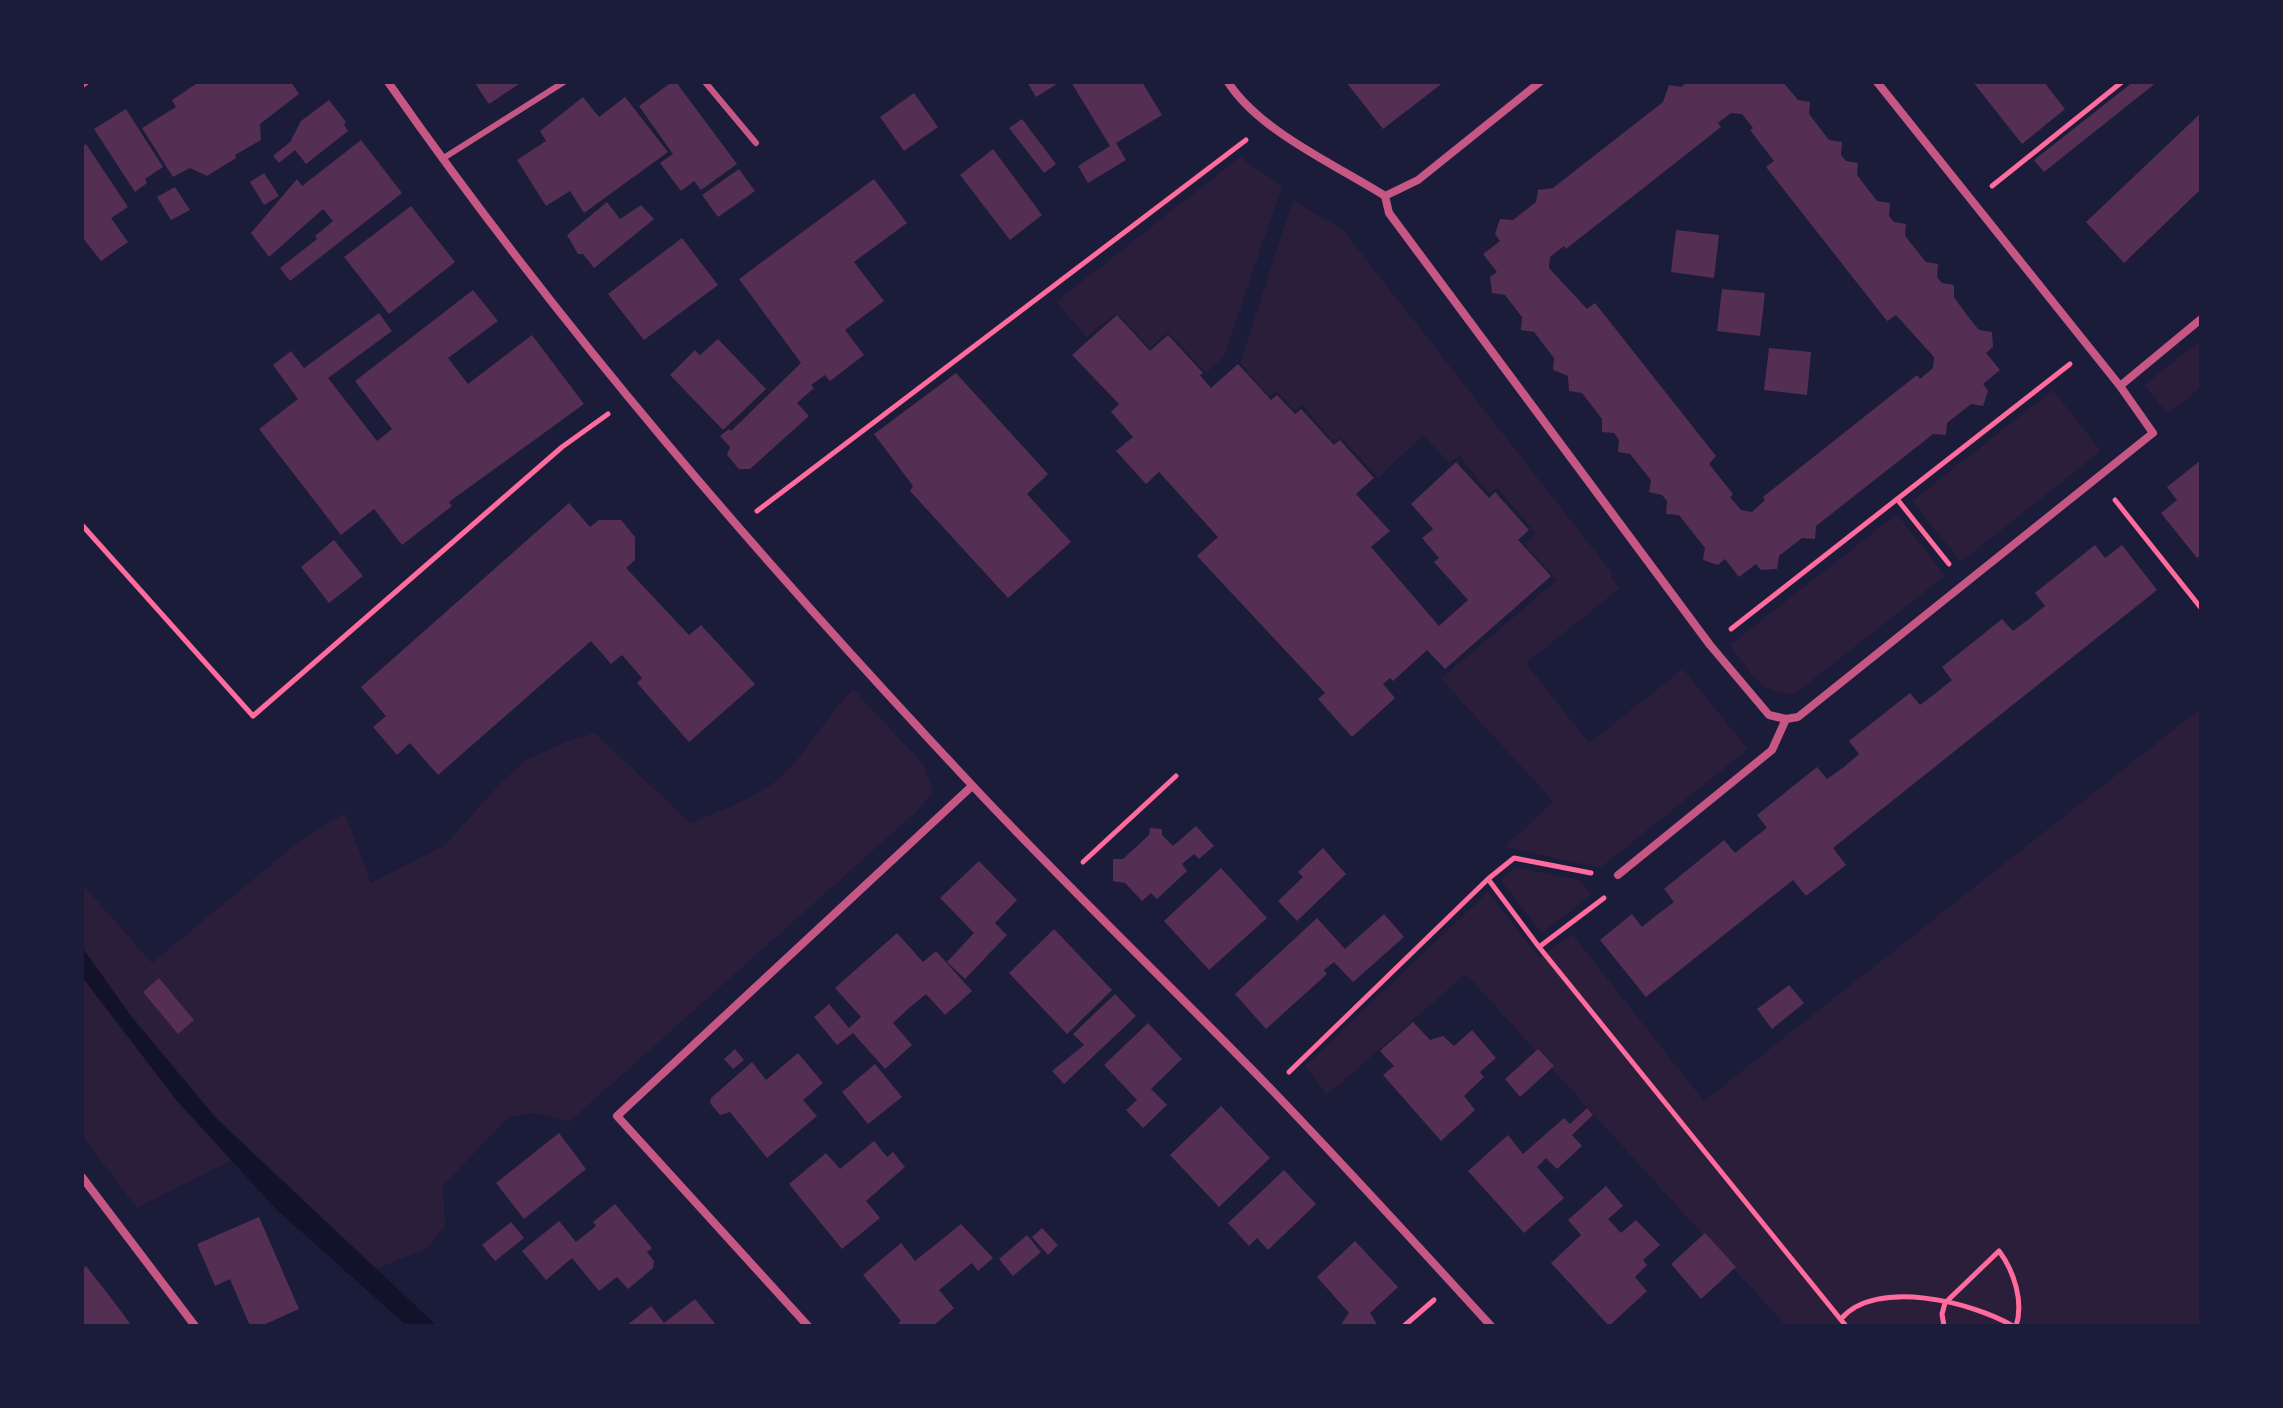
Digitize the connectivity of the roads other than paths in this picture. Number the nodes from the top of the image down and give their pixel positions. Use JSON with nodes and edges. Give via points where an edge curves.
{"nodes":[{"id":1,"x":388,"y":82,"type":"edge"},
{"id":2,"x":564,"y":82,"type":"edge"},
{"id":3,"x":705,"y":82,"type":"edge"},
{"id":4,"x":1228,"y":82,"type":"edge"},
{"id":5,"x":1540,"y":82,"type":"edge"},
{"id":6,"x":1877,"y":82,"type":"edge"},
{"id":7,"x":756,"y":143,"type":"dead end"},
{"id":8,"x":442,"y":159,"type":"junction"},
{"id":9,"x":1385,"y":196,"type":"junction"},
{"id":10,"x":2201,"y":319,"type":"edge"},
{"id":11,"x":2120,"y":386,"type":"junction"},
{"id":12,"x":1786,"y":719,"type":"junction"},
{"id":13,"x":972,"y":786,"type":"junction"},
{"id":14,"x":1618,"y":875,"type":"road end"},
{"id":15,"x":82,"y":1177,"type":"edge"},
{"id":16,"x":195,"y":1326,"type":"edge"},
{"id":17,"x":808,"y":1326,"type":"edge"},
{"id":18,"x":1491,"y":1326,"type":"edge"}],
"edges":[{"from":1,"to":8,"type":"street"},
{"from":2,"to":8,"type":"lane"},
{"from":3,"to":7,"type":"lane"},
{"from":4,"to":9,"type":"street","via":[[1268,124]]},
{"from":5,"to":9,"type":"street","via":[[1418,180]]},
{"from":6,"to":11,"type":"street"},
{"from":8,"to":13,"type":"street","via":[[629,399]]},
{"from":9,"to":12,"type":"street","via":[[1389,213],[1710,645],[1769,715]]},
{"from":10,"to":11,"type":"street"},
{"from":11,"to":12,"type":"street","via":[[2153,433],[1798,717]]},
{"from":12,"to":14,"type":"street","via":[[1772,750]]},
{"from":13,"to":17,"type":"street","via":[[617,1116]]},
{"from":13,"to":18,"type":"street","via":[[1271,1090]]},
{"from":15,"to":16,"type":"street"}]}
